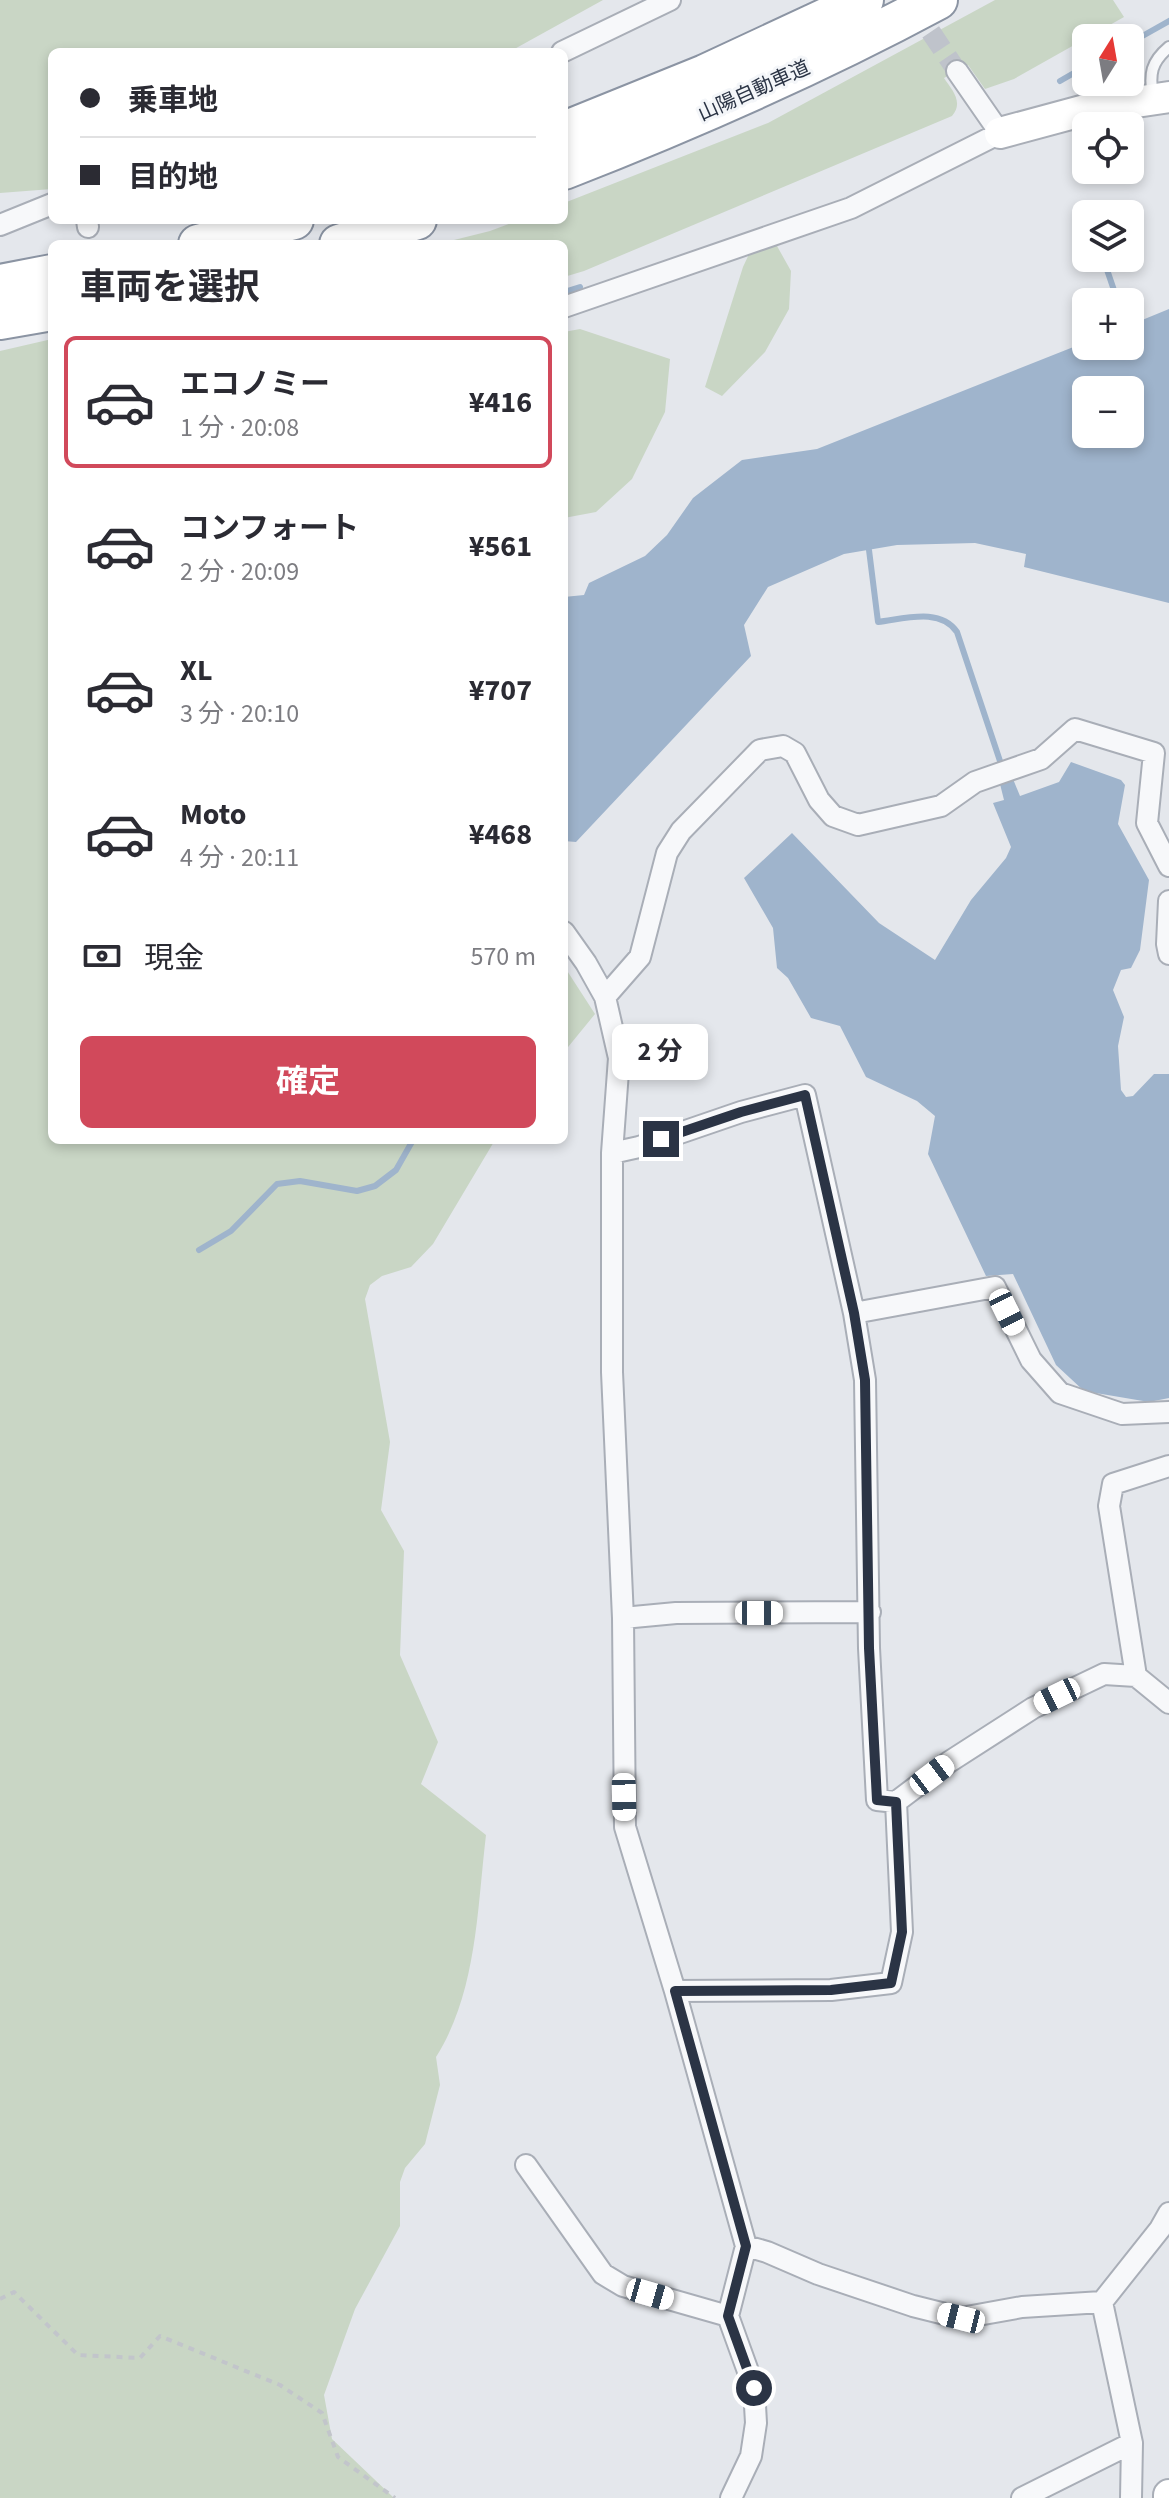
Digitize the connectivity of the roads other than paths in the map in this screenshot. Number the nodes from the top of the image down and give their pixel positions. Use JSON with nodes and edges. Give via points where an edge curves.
{"nodes":[{"id":1,"x":670,"y":0,"type":"edge"},
{"id":2,"x":864,"y":0,"type":"edge"},
{"id":3,"x":938,"y":0,"type":"edge"},
{"id":4,"x":1169,"y":47,"type":"edge"},
{"id":5,"x":568,"y":49,"type":"edge"},
{"id":6,"x":957,"y":71,"type":"tunnel mouth"},
{"id":7,"x":1161,"y":98,"type":"edge"},
{"id":8,"x":568,"y":129,"type":"edge"},
{"id":9,"x":1000,"y":133,"type":"junction"},
{"id":10,"x":568,"y":168,"type":"edge"},
{"id":11,"x":48,"y":206,"type":"edge"},
{"id":12,"x":278,"y":224,"type":"edge"},
{"id":13,"x":404,"y":224,"type":"edge"},
{"id":14,"x":0,"y":225,"type":"edge"},
{"id":15,"x":214,"y":240,"type":"edge"},
{"id":16,"x":352,"y":240,"type":"edge"},
{"id":17,"x":48,"y":275,"type":"edge"},
{"id":18,"x":0,"y":284,"type":"edge"},
{"id":19,"x":568,"y":306,"type":"edge"},
{"id":20,"x":48,"y":312,"type":"edge"},
{"id":21,"x":0,"y":320,"type":"edge"},
{"id":22,"x":1169,"y":866,"type":"edge"},
{"id":23,"x":1169,"y":901,"type":"edge"},
{"id":24,"x":568,"y":938,"type":"edge"},
{"id":25,"x":1169,"y":954,"type":"edge"},
{"id":26,"x":605,"y":997,"type":"junction"},
{"id":27,"x":612,"y":1153,"type":"junction"},
{"id":28,"x":854,"y":1313,"type":"junction"},
{"id":29,"x":1169,"y":1412,"type":"edge"},
{"id":30,"x":1169,"y":1466,"type":"edge"},
{"id":31,"x":870,"y":1612,"type":"junction"},
{"id":32,"x":623,"y":1618,"type":"junction"},
{"id":33,"x":1136,"y":1676,"type":"junction"},
{"id":34,"x":1169,"y":1703,"type":"edge"},
{"id":35,"x":896,"y":1802,"type":"junction"},
{"id":36,"x":675,"y":1991,"type":"junction"},
{"id":37,"x":526,"y":2165,"type":"dead end"},
{"id":38,"x":1169,"y":2213,"type":"edge"},
{"id":39,"x":746,"y":2246,"type":"junction"},
{"id":40,"x":1102,"y":2302,"type":"junction"},
{"id":41,"x":728,"y":2316,"type":"junction"},
{"id":42,"x":1132,"y":2443,"type":"junction"},
{"id":43,"x":731,"y":2498,"type":"edge"},
{"id":44,"x":1022,"y":2498,"type":"edge"},
{"id":45,"x":1131,"y":2498,"type":"edge"}],
"edges":[{"from":1,"to":5,"type":"street"},
{"from":2,"to":8,"type":"highway","name":"山陽自動車道","via":[[705,74]]},
{"from":3,"to":10,"type":"highway","name":"山陽自動車道","via":[[746,95]]},
{"from":4,"to":7,"type":"lane","via":[[1151,71]]},
{"from":6,"to":9,"type":"street"},
{"from":7,"to":9,"type":"street","via":[[1089,109]]},
{"from":9,"to":19,"type":"street","via":[[851,208]]},
{"from":11,"to":14,"type":"street"},
{"from":12,"to":15,"type":"highway"},
{"from":13,"to":16,"type":"highway"},
{"from":17,"to":18,"type":"highway"},
{"from":20,"to":21,"type":"highway"},
{"from":22,"to":26,"type":"street","via":[[1147,823],[1154,753],[1075,729],[1041,759],[975,782],[941,806],[858,825],[833,816],[819,800],[795,753],[783,746],[760,750],[681,831],[667,853],[640,957]]},
{"from":23,"to":25,"type":"street"},
{"from":24,"to":26,"type":"street"},
{"from":26,"to":27,"type":"street","via":[[619,1058]]},
{"from":27,"to":28,"type":"street","via":[[805,1095]]},
{"from":27,"to":32,"type":"street","via":[[612,1372]]},
{"from":28,"to":29,"type":"street","via":[[995,1287],[1031,1360],[1060,1393],[1122,1414]]},
{"from":28,"to":31,"type":"street","via":[[865,1380]]},
{"from":30,"to":33,"type":"street","via":[[1113,1484],[1109,1506]]},
{"from":31,"to":32,"type":"street"},
{"from":31,"to":35,"type":"street","via":[[877,1800]]},
{"from":32,"to":36,"type":"street","via":[[625,1827]]},
{"from":33,"to":34,"type":"street"},
{"from":33,"to":35,"type":"street","via":[[1104,1674],[1033,1708]]},
{"from":35,"to":36,"type":"street","via":[[902,1932],[891,1983],[831,1990]]},
{"from":36,"to":39,"type":"street"},
{"from":37,"to":41,"type":"street","via":[[603,2274],[623,2286]]},
{"from":38,"to":40,"type":"street"},
{"from":39,"to":40,"type":"street","via":[[961,2318],[1022,2307]]},
{"from":39,"to":41,"type":"street"},
{"from":40,"to":42,"type":"street"},
{"from":41,"to":43,"type":"street","via":[[754,2388],[756,2423],[751,2456]]},
{"from":42,"to":44,"type":"street"},
{"from":42,"to":45,"type":"street"}]}
